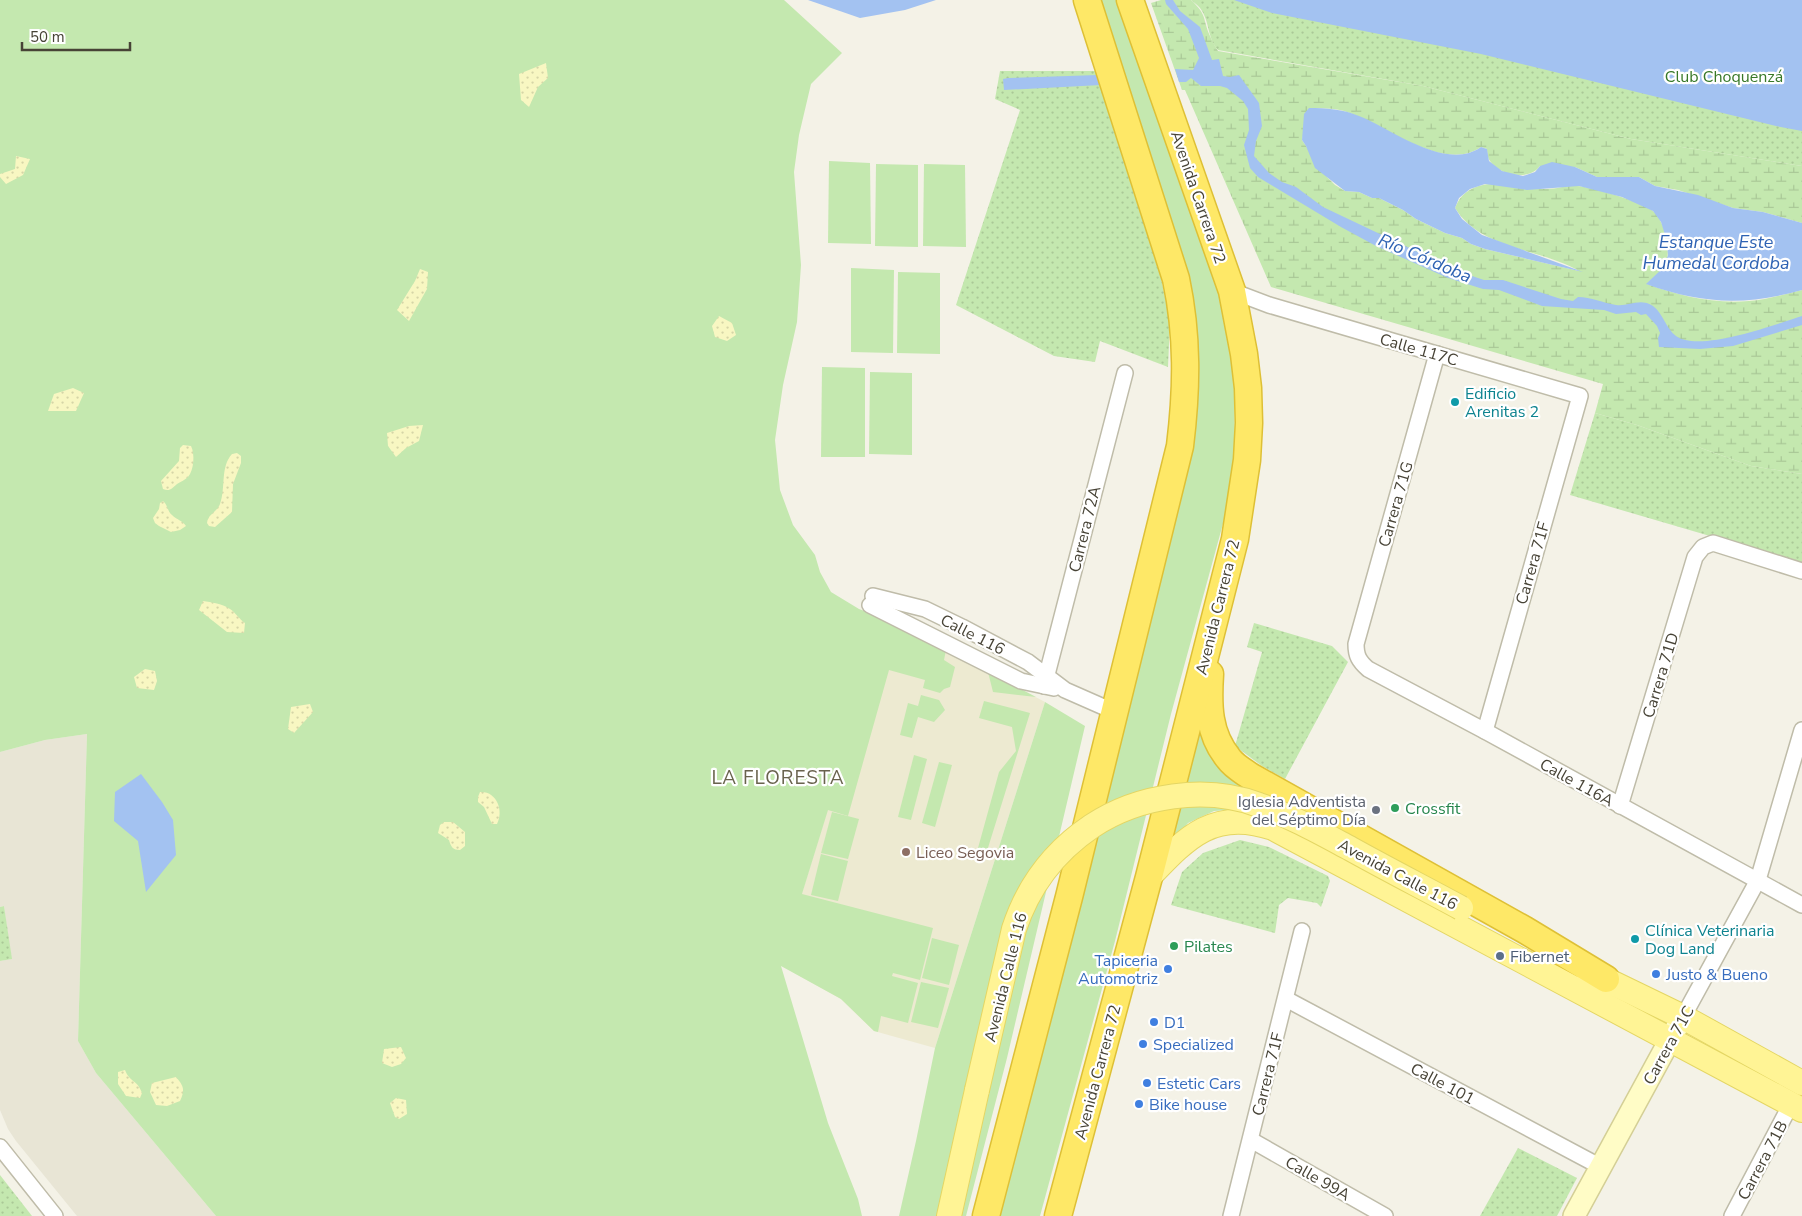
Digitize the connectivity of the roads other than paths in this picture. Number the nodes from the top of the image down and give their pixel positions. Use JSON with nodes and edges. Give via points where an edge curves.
{"nodes":[{"id":1,"x":1087,"y":0,"type":"edge"},
{"id":2,"x":1130,"y":0,"type":"edge"},
{"id":3,"x":1232,"y":291,"type":"junction"},
{"id":4,"x":1258,"y":301,"type":"junction"},
{"id":5,"x":1238,"y":320,"type":"junction"},
{"id":6,"x":1437,"y":354,"type":"junction"},
{"id":7,"x":1125,"y":373,"type":"dead end"},
{"id":8,"x":1580,"y":396,"type":"joint"},
{"id":9,"x":1802,"y":571,"type":"edge"},
{"id":10,"x":1212,"y":622,"type":"junction"},
{"id":11,"x":1356,"y":655,"type":"joint"},
{"id":12,"x":1045,"y":681,"type":"junction"},
{"id":13,"x":1115,"y":712,"type":"junction"},
{"id":14,"x":1802,"y":730,"type":"edge"},
{"id":15,"x":1485,"y":731,"type":"junction"},
{"id":16,"x":1620,"y":806,"type":"junction"},
{"id":17,"x":1149,"y":876,"type":"junction"},
{"id":18,"x":1758,"y":880,"type":"junction"},
{"id":19,"x":1802,"y":904,"type":"edge"},
{"id":20,"x":1302,"y":931,"type":"dead end"},
{"id":21,"x":1606,"y":979,"type":"junction"},
{"id":22,"x":1286,"y":999,"type":"junction"},
{"id":23,"x":1683,"y":1017,"type":"junction"},
{"id":24,"x":1671,"y":1039,"type":"junction"},
{"id":25,"x":1798,"y":1099,"type":"edge"},
{"id":26,"x":1252,"y":1140,"type":"junction"},
{"id":27,"x":0,"y":1147,"type":"edge"},
{"id":28,"x":1601,"y":1167,"type":"junction"},
{"id":29,"x":56,"y":1216,"type":"edge"},
{"id":30,"x":949,"y":1216,"type":"edge"},
{"id":31,"x":986,"y":1216,"type":"edge"},
{"id":32,"x":1058,"y":1216,"type":"edge"},
{"id":33,"x":1231,"y":1216,"type":"edge"},
{"id":34,"x":1385,"y":1216,"type":"edge"},
{"id":35,"x":1574,"y":1216,"type":"edge"},
{"id":36,"x":1732,"y":1216,"type":"edge"}],
"edges":[{"from":1,"to":13,"type":"highway","via":[[1176,279],[1183,318],[1186,368],[1180,446]]},
{"from":2,"to":3,"type":"highway","name":"Avenida Carrera 72"},
{"from":3,"to":4,"type":"street","name":"Calle 117C"},
{"from":3,"to":5,"type":"highway","name":"Avenida Carrera 72"},
{"from":4,"to":5,"type":"street"},
{"from":4,"to":6,"type":"street","name":"Calle 117C"},
{"from":5,"to":10,"type":"highway","name":"Avenida Carrera 72","via":[[1248,388],[1247,460],[1234,539]]},
{"from":6,"to":8,"type":"street","name":"Calle 117C"},
{"from":6,"to":11,"type":"street","name":"Carrera 71G","via":[[1356,644]]},
{"from":7,"to":12,"type":"street","name":"Carrera 72A"},
{"from":8,"to":15,"type":"street","name":"Carrera 71F"},
{"from":9,"to":16,"type":"street","name":"Carrera 71D","via":[[1713,543],[1703,547],[1695,558]]},
{"from":10,"to":17,"type":"highway","name":"Avenida Carrera 72"},
{"from":10,"to":21,"type":"highway","via":[[1210,723],[1215,739],[1229,760],[1250,776]]},
{"from":11,"to":15,"type":"street","name":"Calle 116A","via":[[1368,669]]},
{"from":12,"to":12,"type":"street","name":"Calle 116","via":[[1021,681],[871,600],[925,609],[1028,662]]},
{"from":12,"to":13,"type":"street","name":"Calle 116"},
{"from":13,"to":31,"type":"highway"},
{"from":14,"to":18,"type":"street","name":"Carrera 71C"},
{"from":15,"to":16,"type":"street","name":"Calle 116A"},
{"from":16,"to":18,"type":"street","name":"Calle 116A"},
{"from":17,"to":24,"type":"main road","name":"Avenida Calle 116","via":[[1175,850],[1210,827],[1230,821],[1262,825]]},
{"from":17,"to":32,"type":"highway","name":"Avenida Carrera 72"},
{"from":18,"to":19,"type":"street","name":"Calle 116A"},
{"from":18,"to":23,"type":"street","name":"Carrera 71C"},
{"from":20,"to":22,"type":"street","name":"Carrera 71F"},
{"from":21,"to":23,"type":"main road","name":"Avenida Calle 116"},
{"from":21,"to":30,"type":"main road","name":"Avenida Calle 116","bridge":true,"via":[[1258,804],[1204,795],[1157,800],[1121,811],[1082,833],[1052,860],[1020,911]]},
{"from":22,"to":26,"type":"street","name":"Carrera 71F"},
{"from":22,"to":28,"type":"street","name":"Calle 101"},
{"from":23,"to":24,"type":"street","name":"Carrera 71C"},
{"from":23,"to":25,"type":"main road","name":"Avenida Calle 116"},
{"from":24,"to":25,"type":"main road","name":"Avenida Calle 116"},
{"from":24,"to":28,"type":"street","name":"Carrera 71C"},
{"from":25,"to":36,"type":"street","name":"Carrera 71B"},
{"from":26,"to":33,"type":"street","name":"Carrera 71F"},
{"from":26,"to":34,"type":"street","name":"Calle 99A"},
{"from":27,"to":29,"type":"street"},
{"from":28,"to":35,"type":"street","name":"Carrera 71C"}]}
